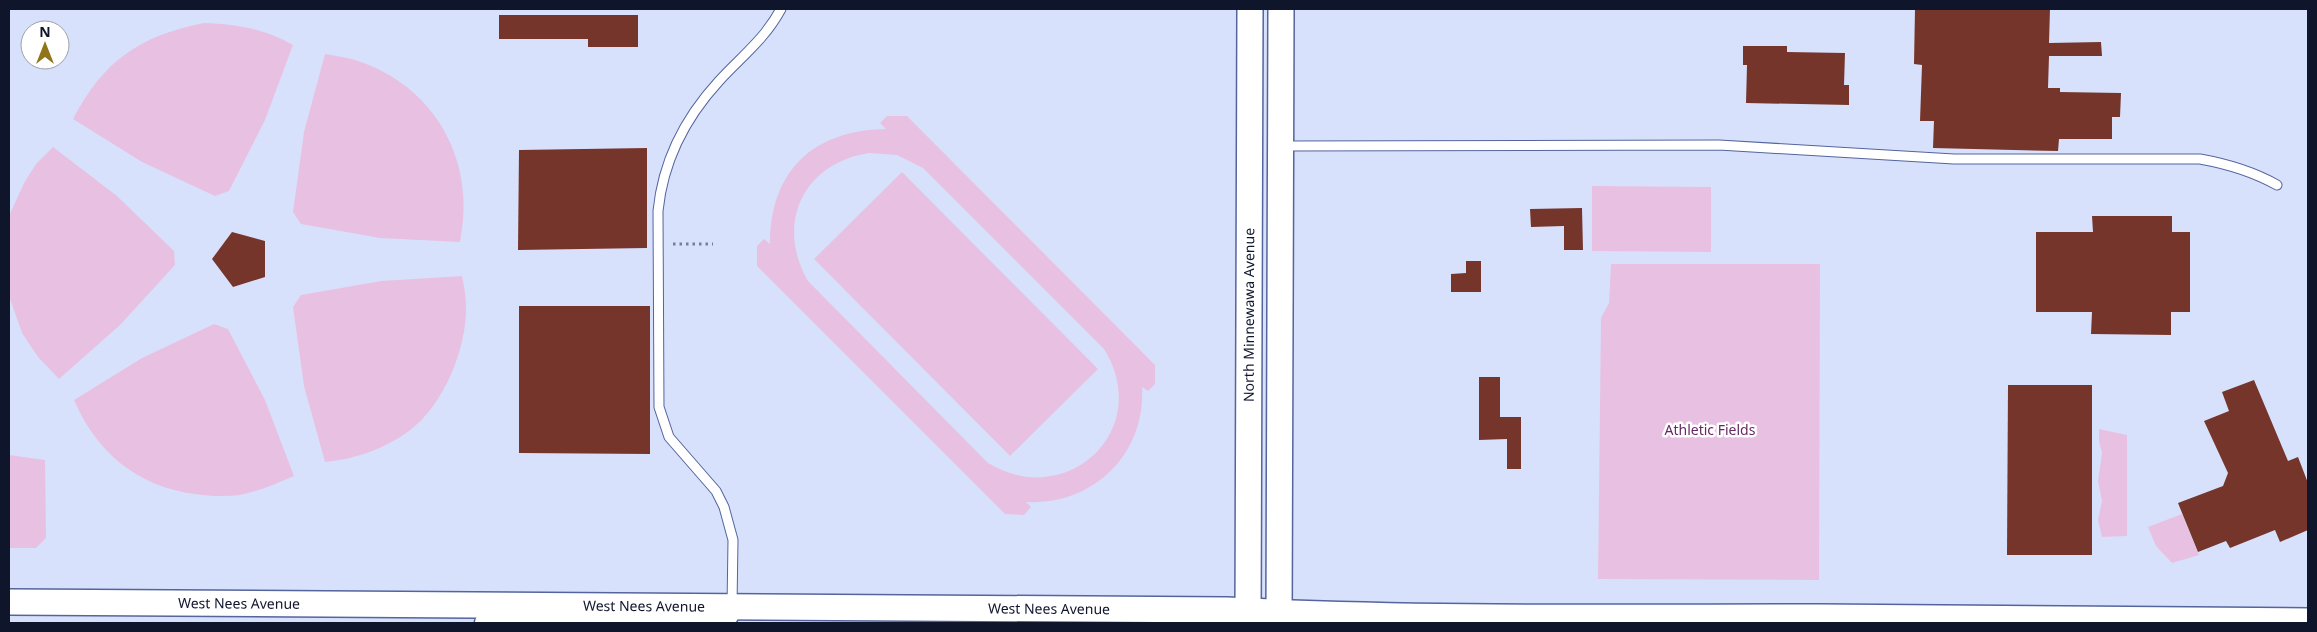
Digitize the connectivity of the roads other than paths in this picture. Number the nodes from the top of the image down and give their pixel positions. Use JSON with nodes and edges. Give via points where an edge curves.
{"nodes":[{"id":1,"x":780,"y":9,"type":"edge"},
{"id":2,"x":1250,"y":9,"type":"edge"},
{"id":3,"x":1281,"y":9,"type":"edge"},
{"id":4,"x":1250,"y":146,"type":"junction"},
{"id":5,"x":1280,"y":146,"type":"junction"},
{"id":6,"x":2277,"y":186,"type":"dead end"},
{"id":7,"x":9,"y":602,"type":"edge"},
{"id":8,"x":732,"y":607,"type":"junction"},
{"id":9,"x":1249,"y":617,"type":"edge"},
{"id":10,"x":1279,"y":618,"type":"edge"},
{"id":11,"x":2308,"y":621,"type":"edge"},
{"id":12,"x":486,"y":623,"type":"edge"}],
"edges":[{"from":1,"to":8,"type":"lane","via":[[754,48],[720,80],[692,114],[673,150],[658,211],[659,407],[669,437],[716,491],[724,507],[733,540]]},
{"from":2,"to":4,"type":"main road","name":"North Minnewawa Avenue"},
{"from":3,"to":5,"type":"main road"},
{"from":4,"to":5,"type":"main road"},
{"from":4,"to":9,"type":"main road","name":"North Minnewawa Avenue"},
{"from":5,"to":6,"type":"lane","via":[[1719,145],[1954,159],[2200,158],[2233,165]]},
{"from":5,"to":10,"type":"main road"},
{"from":7,"to":8,"type":"main road","name":"West Nees Avenue"},
{"from":8,"to":9,"type":"main road","name":"West Nees Avenue"},
{"from":8,"to":12,"type":"street","via":[[726,617],[714,622]]},
{"from":9,"to":10,"type":"main road","name":"West Nees Avenue"},
{"from":10,"to":11,"type":"main road","name":"West Nees Avenue","via":[[1945,617]]}]}
